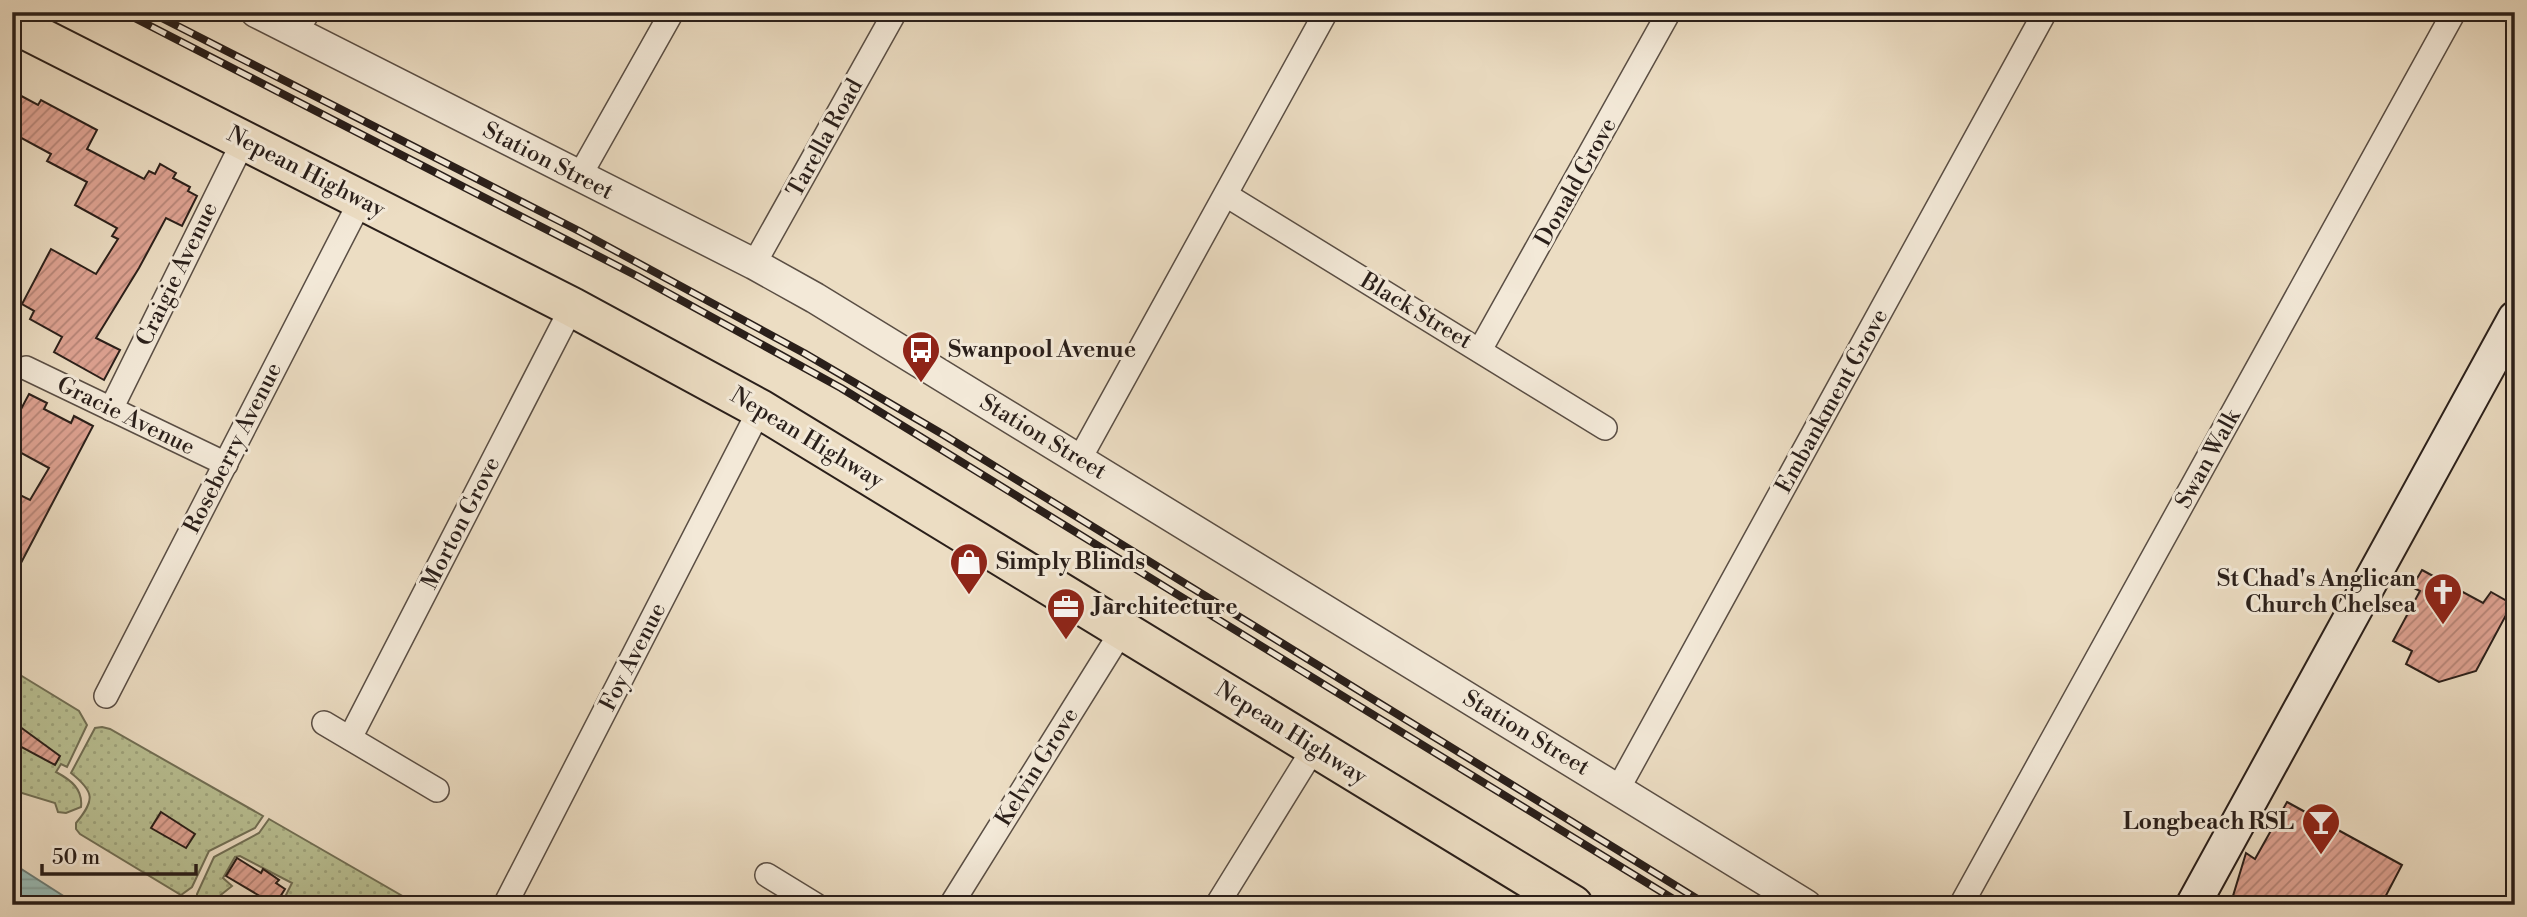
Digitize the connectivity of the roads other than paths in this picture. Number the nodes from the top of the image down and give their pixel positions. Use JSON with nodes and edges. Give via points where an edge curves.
{"nodes":[{"id":1,"x":256,"y":12,"type":"edge"},
{"id":2,"x":672,"y":12,"type":"edge"},
{"id":3,"x":895,"y":12,"type":"edge"},
{"id":4,"x":1326,"y":12,"type":"edge"},
{"id":5,"x":1669,"y":12,"type":"edge"},
{"id":6,"x":2045,"y":12,"type":"edge"},
{"id":7,"x":2454,"y":12,"type":"edge"},
{"id":8,"x":302,"y":22,"type":"edge"},
{"id":9,"x":12,"y":23,"type":"edge"},
{"id":10,"x":244,"y":140,"type":"junction"},
{"id":11,"x":579,"y":177,"type":"junction"},
{"id":12,"x":1226,"y":195,"type":"junction"},
{"id":13,"x":360,"y":200,"type":"junction"},
{"id":14,"x":754,"y":264,"type":"junction"},
{"id":15,"x":572,"y":307,"type":"junction"},
{"id":16,"x":2515,"y":318,"type":"edge"},
{"id":17,"x":1480,"y":350,"type":"junction"},
{"id":18,"x":26,"y":368,"type":"dead end"},
{"id":19,"x":111,"y":409,"type":"junction"},
{"id":20,"x":760,"y":409,"type":"junction"},
{"id":21,"x":1605,"y":428,"type":"dead end"},
{"id":22,"x":1079,"y":460,"type":"junction"},
{"id":23,"x":226,"y":464,"type":"junction"},
{"id":24,"x":1123,"y":629,"type":"junction"},
{"id":25,"x":106,"y":696,"type":"dead end"},
{"id":26,"x":324,"y":723,"type":"dead end"},
{"id":27,"x":350,"y":738,"type":"junction"},
{"id":28,"x":1314,"y":748,"type":"junction"},
{"id":29,"x":1618,"y":789,"type":"junction"},
{"id":30,"x":437,"y":790,"type":"dead end"},
{"id":31,"x":767,"y":875,"type":"dead end"},
{"id":32,"x":1553,"y":900,"type":"edge"},
{"id":33,"x":505,"y":905,"type":"edge"},
{"id":34,"x":816,"y":905,"type":"edge"},
{"id":35,"x":951,"y":905,"type":"edge"},
{"id":36,"x":1217,"y":905,"type":"edge"},
{"id":37,"x":1806,"y":905,"type":"edge"},
{"id":38,"x":1961,"y":905,"type":"edge"},
{"id":39,"x":2193,"y":905,"type":"edge"}],
"edges":[{"from":1,"to":8,"type":"street","name":"Station Street"},
{"from":2,"to":11,"type":"street"},
{"from":3,"to":14,"type":"street","name":"Tarella Road"},
{"from":4,"to":12,"type":"street"},
{"from":5,"to":17,"type":"street","name":"Donald Grove"},
{"from":6,"to":29,"type":"street","name":"Embankment Grove"},
{"from":7,"to":38,"type":"street","name":"Swan Walk"},
{"from":8,"to":11,"type":"street","name":"Station Street"},
{"from":9,"to":10,"type":"highway","name":"Nepean Highway"},
{"from":10,"to":13,"type":"highway","name":"Nepean Highway"},
{"from":10,"to":19,"type":"street","name":"Craigie Avenue"},
{"from":11,"to":14,"type":"street","name":"Station Street"},
{"from":12,"to":17,"type":"street","name":"Black Street"},
{"from":12,"to":22,"type":"street"},
{"from":13,"to":15,"type":"highway","name":"Nepean Highway"},
{"from":13,"to":23,"type":"street","name":"Roseberry Avenue"},
{"from":14,"to":22,"type":"street","name":"Station Street"},
{"from":15,"to":20,"type":"highway","name":"Nepean Highway"},
{"from":15,"to":27,"type":"street","name":"Morton Grove"},
{"from":16,"to":39,"type":"main road"},
{"from":17,"to":21,"type":"street","name":"Black Street"},
{"from":18,"to":19,"type":"street","name":"Gracie Avenue"},
{"from":19,"to":23,"type":"street","name":"Gracie Avenue"},
{"from":20,"to":24,"type":"highway","name":"Nepean Highway"},
{"from":20,"to":33,"type":"street","name":"Foy Avenue"},
{"from":22,"to":29,"type":"street","name":"Station Street"},
{"from":23,"to":25,"type":"street","name":"Roseberry Avenue"},
{"from":24,"to":28,"type":"highway","name":"Nepean Highway"},
{"from":24,"to":35,"type":"street","name":"Kelvin Grove"},
{"from":26,"to":27,"type":"street"},
{"from":27,"to":30,"type":"street"},
{"from":28,"to":32,"type":"highway","name":"Nepean Highway"},
{"from":28,"to":36,"type":"street"},
{"from":29,"to":37,"type":"street","name":"Station Street"},
{"from":31,"to":34,"type":"street"}]}
